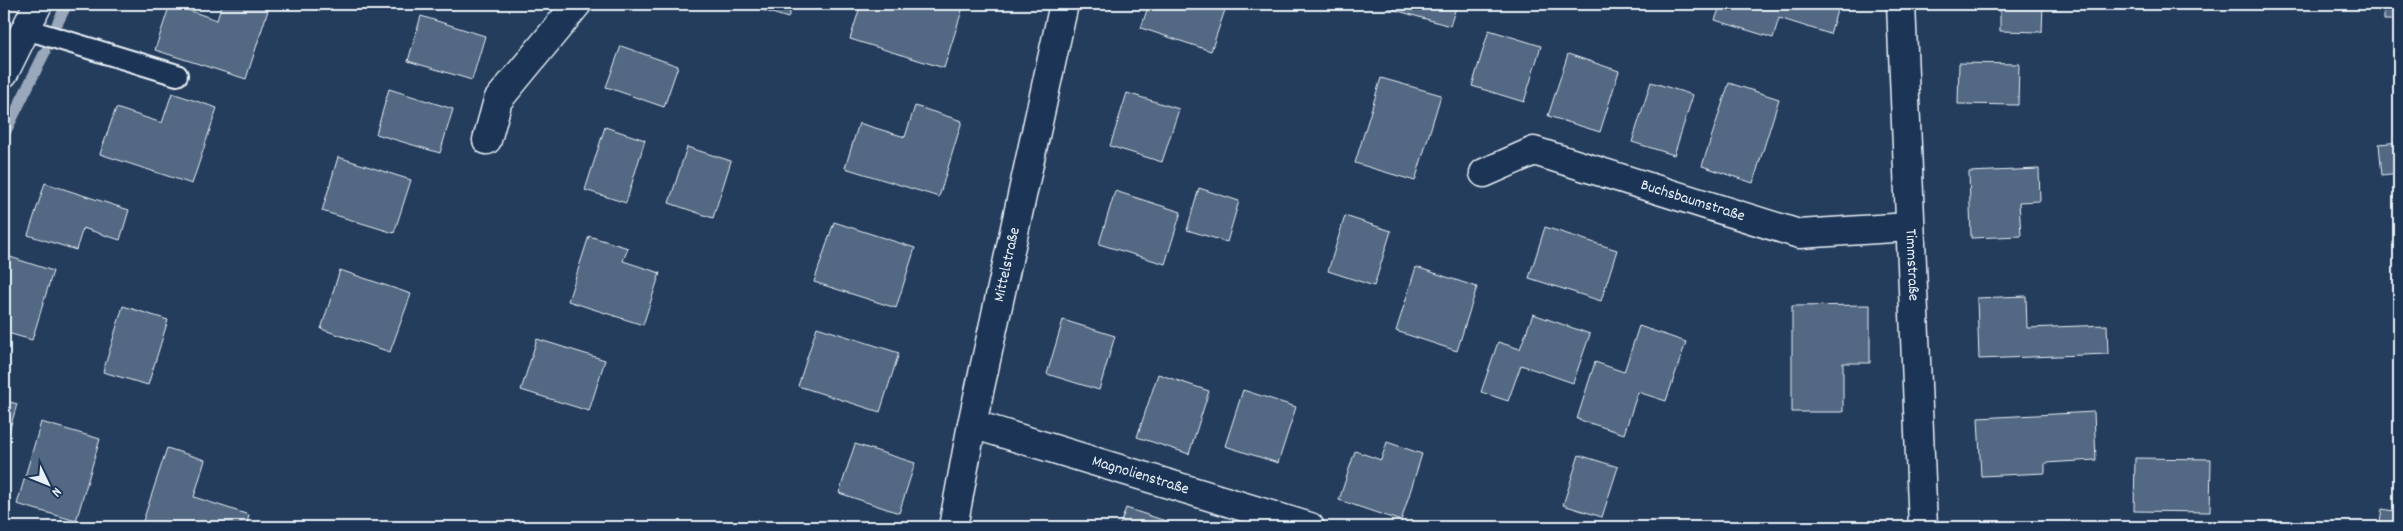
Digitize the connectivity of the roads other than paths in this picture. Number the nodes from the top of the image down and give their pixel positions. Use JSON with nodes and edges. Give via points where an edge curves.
{"nodes":[{"id":1,"x":38,"y":4,"type":"edge"},
{"id":2,"x":577,"y":4,"type":"edge"},
{"id":3,"x":1064,"y":4,"type":"edge"},
{"id":4,"x":1901,"y":4,"type":"edge"},
{"id":5,"x":26,"y":29,"type":"junction"},
{"id":6,"x":4,"y":73,"type":"edge"},
{"id":7,"x":177,"y":75,"type":"dead end"},
{"id":8,"x":487,"y":140,"type":"dead end"},
{"id":9,"x":1484,"y":173,"type":"dead end"},
{"id":10,"x":1909,"y":227,"type":"junction"},
{"id":11,"x":972,"y":424,"type":"junction"},
{"id":12,"x":952,"y":527,"type":"edge"},
{"id":13,"x":1310,"y":527,"type":"edge"},
{"id":14,"x":1923,"y":527,"type":"edge"}],
"edges":[{"from":1,"to":5,"type":"street"},
{"from":2,"to":8,"type":"street","via":[[498,100]]},
{"from":3,"to":11,"type":"street","name":"Mittelstraße"},
{"from":4,"to":10,"type":"street","name":"Timmstraße"},
{"from":5,"to":6,"type":"street"},
{"from":5,"to":7,"type":"lane"},
{"from":9,"to":10,"type":"street","name":"Buchsbaumstraße","via":[[1534,151],[1799,234]]},
{"from":10,"to":14,"type":"street","name":"Timmstraße"},
{"from":11,"to":12,"type":"street","name":"Mittelstraße"},
{"from":11,"to":13,"type":"street","name":"Magnolienstraße"}]}
